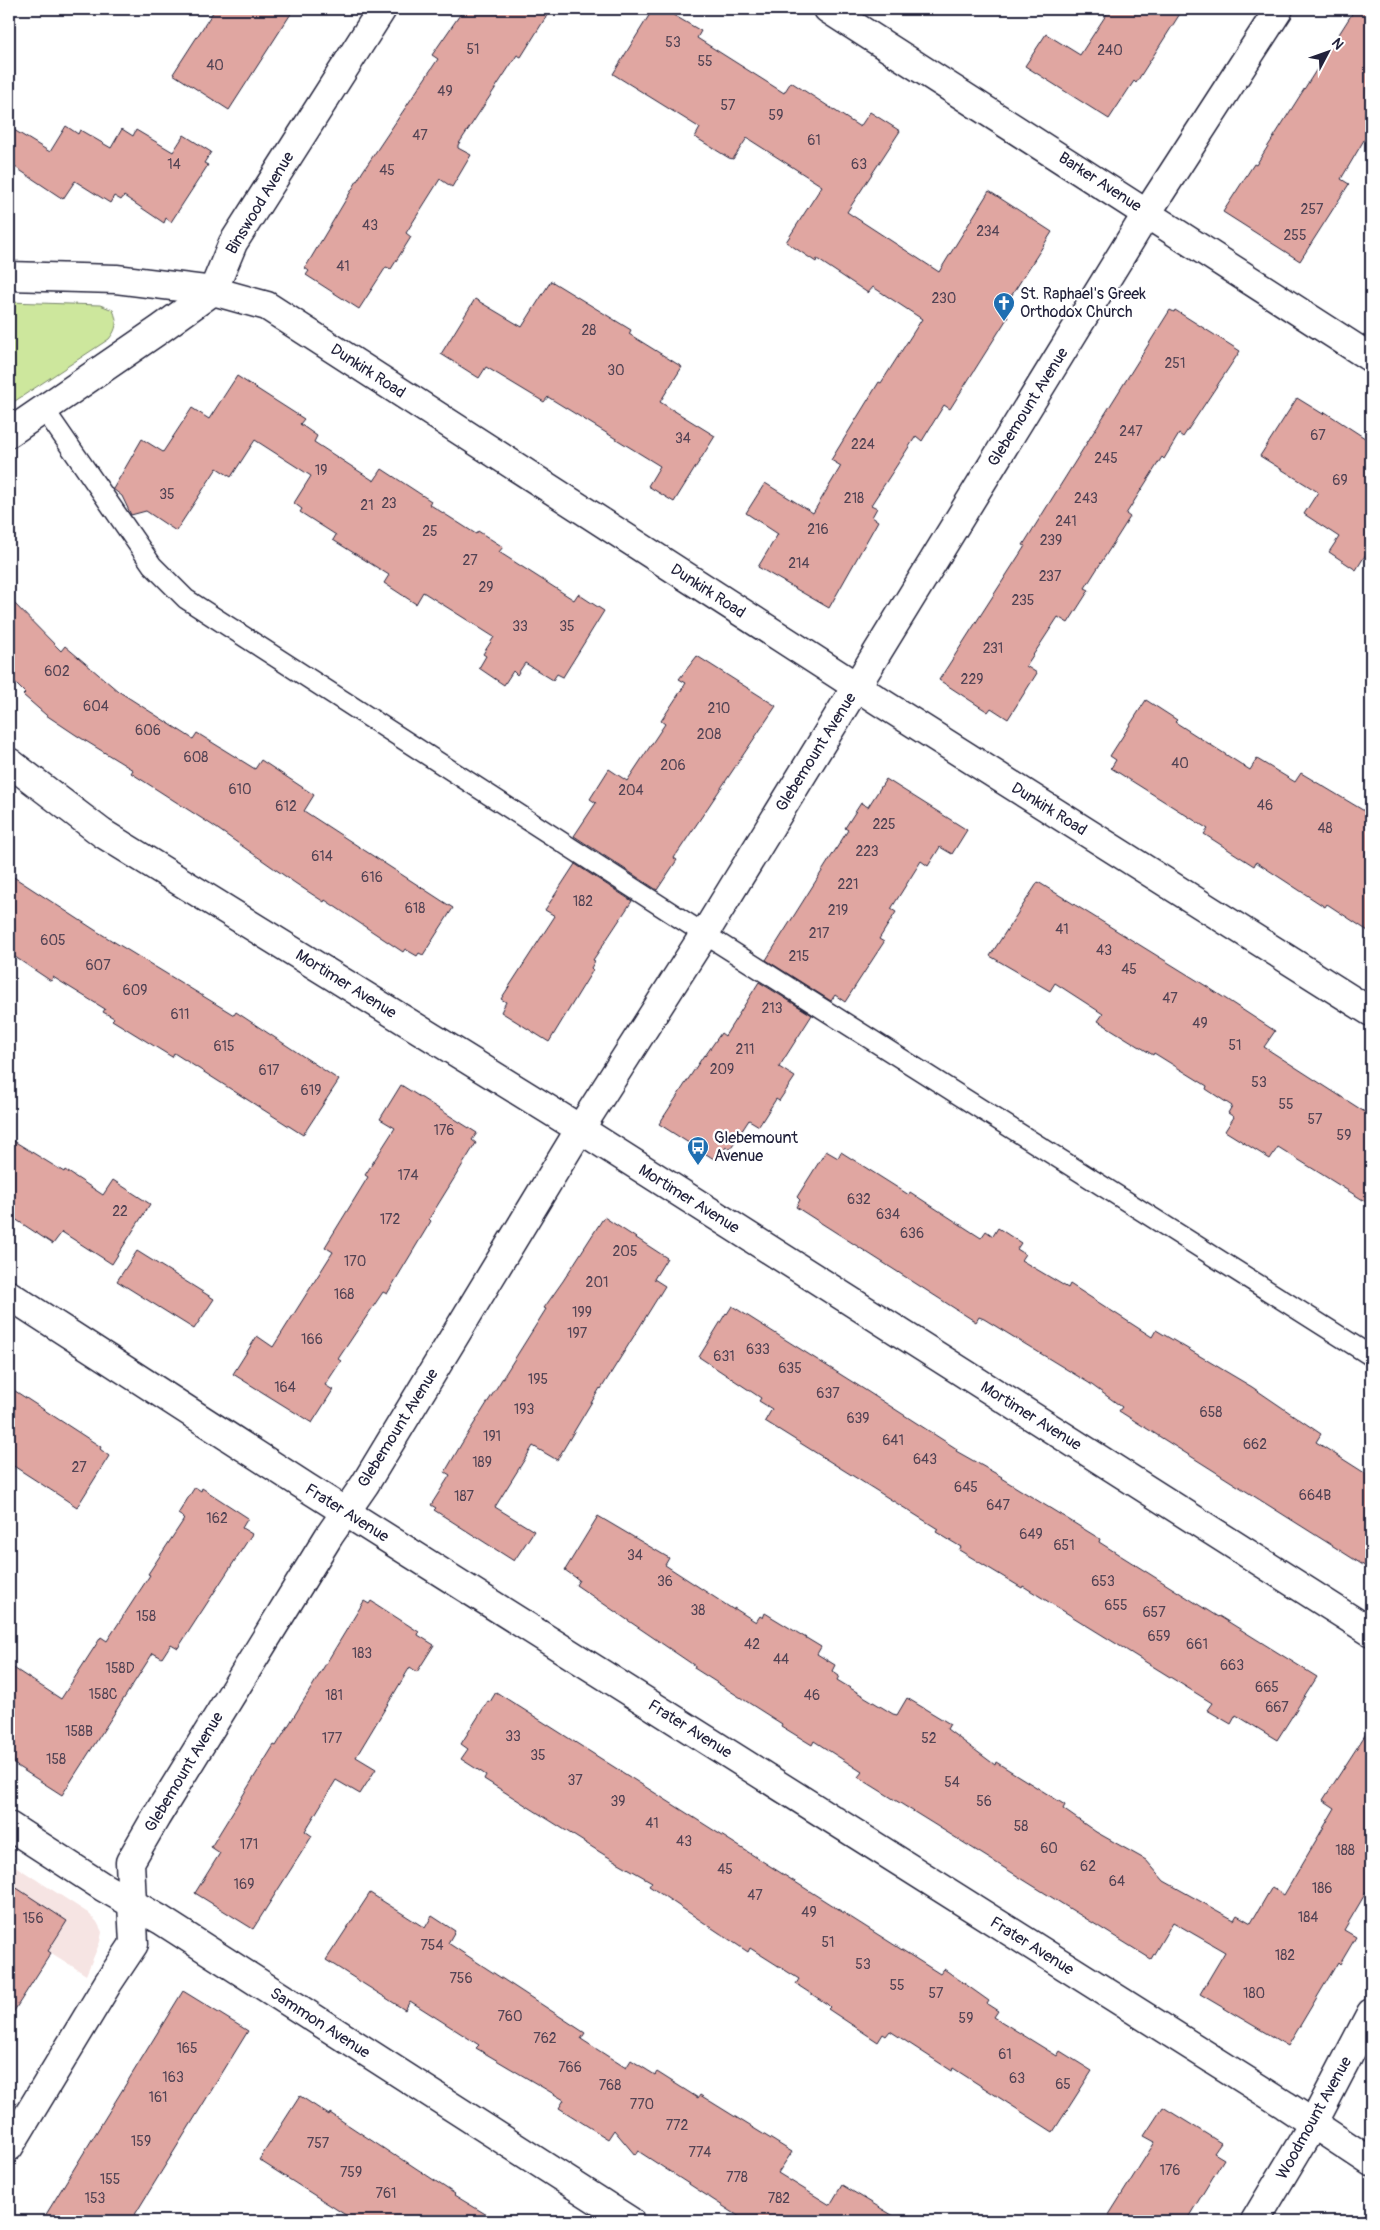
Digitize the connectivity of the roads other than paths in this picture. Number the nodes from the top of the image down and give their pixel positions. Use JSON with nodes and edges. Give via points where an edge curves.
{"nodes":[{"id":1,"x":382,"y":9,"type":"edge"},
{"id":2,"x":828,"y":9,"type":"edge"},
{"id":3,"x":1279,"y":9,"type":"edge"},
{"id":4,"x":1147,"y":213,"type":"junction"},
{"id":5,"x":9,"y":276,"type":"edge"},
{"id":6,"x":213,"y":291,"type":"junction"},
{"id":7,"x":1371,"y":358,"type":"edge"},
{"id":8,"x":44,"y":410,"type":"junction"},
{"id":9,"x":9,"y":433,"type":"edge"},
{"id":10,"x":857,"y":686,"type":"junction"},
{"id":11,"x":9,"y":762,"type":"edge"},
{"id":12,"x":705,"y":933,"type":"junction"},
{"id":13,"x":1371,"y":1012,"type":"edge"},
{"id":14,"x":580,"y":1129,"type":"junction"},
{"id":15,"x":9,"y":1295,"type":"edge"},
{"id":16,"x":1371,"y":1356,"type":"edge"},
{"id":17,"x":346,"y":1512,"type":"junction"},
{"id":18,"x":1371,"y":1632,"type":"edge"},
{"id":19,"x":9,"y":1826,"type":"edge"},
{"id":20,"x":132,"y":1902,"type":"junction"},
{"id":21,"x":1371,"y":2013,"type":"edge"},
{"id":22,"x":1313,"y":2124,"type":"junction"},
{"id":23,"x":9,"y":2147,"type":"edge"},
{"id":24,"x":1371,"y":2162,"type":"edge"},
{"id":25,"x":630,"y":2221,"type":"edge"},
{"id":26,"x":1254,"y":2221,"type":"edge"}],
"edges":[{"from":1,"to":6,"type":"street","name":"Binswood Avenue","via":[[233,243]]},
{"from":2,"to":4,"type":"street","name":"Barker Avenue"},
{"from":3,"to":4,"type":"street","name":"Glebemount Avenue"},
{"from":4,"to":7,"type":"street","name":"Barker Avenue"},
{"from":4,"to":10,"type":"street","name":"Glebemount Avenue"},
{"from":5,"to":6,"type":"street","name":"Dunkirk Road","via":[[101,277]]},
{"from":6,"to":8,"type":"street"},
{"from":6,"to":10,"type":"street","name":"Dunkirk Road","via":[[267,306]]},
{"from":8,"to":9,"type":"street"},
{"from":8,"to":12,"type":"lane","via":[[152,565],[186,598]]},
{"from":10,"to":12,"type":"street","name":"Glebemount Avenue"},
{"from":10,"to":13,"type":"street","name":"Dunkirk Road"},
{"from":11,"to":14,"type":"street","name":"Mortimer Avenue","via":[[102,833]]},
{"from":12,"to":14,"type":"street","name":"Glebemount Avenue"},
{"from":12,"to":16,"type":"lane"},
{"from":14,"to":17,"type":"street","name":"Glebemount Avenue"},
{"from":14,"to":18,"type":"street","name":"Mortimer Avenue"},
{"from":15,"to":17,"type":"street","name":"Frater Avenue"},
{"from":17,"to":20,"type":"street","name":"Glebemount Avenue","via":[[130,1862]]},
{"from":17,"to":22,"type":"street","name":"Frater Avenue"},
{"from":19,"to":20,"type":"street","name":"Sammon Avenue"},
{"from":20,"to":23,"type":"street","name":"Glebemount Avenue","via":[[134,1944]]},
{"from":20,"to":25,"type":"street","name":"Sammon Avenue"},
{"from":21,"to":22,"type":"street","name":"Woodmount Avenue"},
{"from":22,"to":24,"type":"street","name":"Frater Avenue"},
{"from":22,"to":26,"type":"street","name":"Woodmount Avenue"}]}
